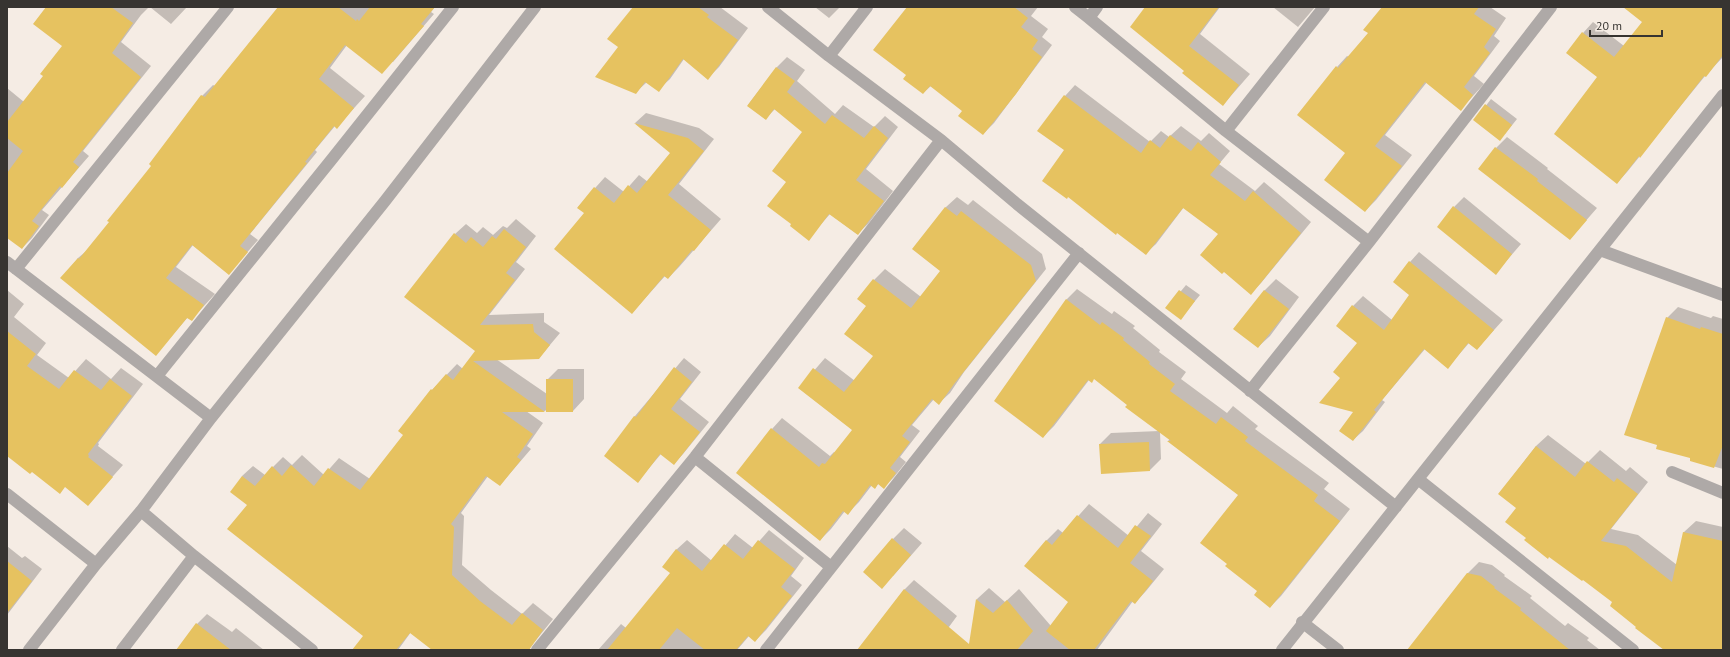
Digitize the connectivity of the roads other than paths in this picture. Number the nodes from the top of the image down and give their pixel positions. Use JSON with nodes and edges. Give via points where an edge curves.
{"nodes":[{"id":1,"x":228,"y":7,"type":"edge"},
{"id":2,"x":453,"y":7,"type":"edge"},
{"id":3,"x":534,"y":7,"type":"edge"},
{"id":4,"x":768,"y":7,"type":"edge"},
{"id":5,"x":867,"y":7,"type":"edge"},
{"id":6,"x":1075,"y":7,"type":"edge"},
{"id":7,"x":1097,"y":7,"type":"edge"},
{"id":8,"x":1324,"y":7,"type":"edge"},
{"id":9,"x":1551,"y":7,"type":"edge"},
{"id":10,"x":1089,"y":18,"type":"junction"},
{"id":11,"x":829,"y":56,"type":"junction"},
{"id":12,"x":1723,"y":95,"type":"edge"},
{"id":13,"x":1226,"y":131,"type":"junction"},
{"id":14,"x":941,"y":140,"type":"junction"},
{"id":15,"x":1369,"y":242,"type":"junction"},
{"id":16,"x":1600,"y":250,"type":"junction"},
{"id":17,"x":1079,"y":252,"type":"junction"},
{"id":18,"x":12,"y":265,"type":"edge"},
{"id":19,"x":1723,"y":295,"type":"edge"},
{"id":20,"x":157,"y":376,"type":"junction"},
{"id":21,"x":1250,"y":391,"type":"junction"},
{"id":22,"x":211,"y":418,"type":"junction"},
{"id":23,"x":695,"y":456,"type":"junction"},
{"id":24,"x":1672,"y":472,"type":"dead end"},
{"id":25,"x":1418,"y":478,"type":"junction"},
{"id":26,"x":1723,"y":493,"type":"edge"},
{"id":27,"x":7,"y":494,"type":"edge"},
{"id":28,"x":1396,"y":507,"type":"junction"},
{"id":29,"x":141,"y":511,"type":"junction"},
{"id":30,"x":194,"y":556,"type":"junction"},
{"id":31,"x":96,"y":564,"type":"junction"},
{"id":32,"x":831,"y":567,"type":"junction"},
{"id":33,"x":1302,"y":622,"type":"junction"},
{"id":34,"x":28,"y":650,"type":"edge"},
{"id":35,"x":122,"y":650,"type":"edge"},
{"id":36,"x":312,"y":650,"type":"edge"},
{"id":37,"x":537,"y":650,"type":"edge"},
{"id":38,"x":766,"y":650,"type":"edge"},
{"id":39,"x":1282,"y":650,"type":"edge"},
{"id":40,"x":1338,"y":650,"type":"edge"},
{"id":41,"x":1633,"y":650,"type":"edge"}],
"edges":[{"from":1,"to":18,"type":"street"},
{"from":2,"to":20,"type":"street"},
{"from":3,"to":22,"type":"street","via":[[385,201]]},
{"from":4,"to":11,"type":"street"},
{"from":5,"to":11,"type":"street"},
{"from":6,"to":10,"type":"street"},
{"from":7,"to":10,"type":"street"},
{"from":8,"to":13,"type":"street"},
{"from":9,"to":15,"type":"street"},
{"from":10,"to":13,"type":"street"},
{"from":11,"to":14,"type":"street"},
{"from":12,"to":16,"type":"street"},
{"from":13,"to":15,"type":"street"},
{"from":14,"to":17,"type":"street"},
{"from":14,"to":23,"type":"street"},
{"from":15,"to":21,"type":"street"},
{"from":16,"to":19,"type":"street"},
{"from":16,"to":25,"type":"street"},
{"from":17,"to":21,"type":"street"},
{"from":17,"to":32,"type":"street"},
{"from":18,"to":20,"type":"street"},
{"from":20,"to":22,"type":"street"},
{"from":21,"to":28,"type":"street"},
{"from":22,"to":29,"type":"street"},
{"from":23,"to":32,"type":"street"},
{"from":23,"to":37,"type":"street"},
{"from":24,"to":26,"type":"street"},
{"from":25,"to":28,"type":"street"},
{"from":25,"to":41,"type":"street"},
{"from":27,"to":31,"type":"street"},
{"from":28,"to":33,"type":"street"},
{"from":29,"to":30,"type":"street"},
{"from":29,"to":31,"type":"street"},
{"from":30,"to":35,"type":"street"},
{"from":30,"to":36,"type":"street"},
{"from":31,"to":34,"type":"street"},
{"from":32,"to":38,"type":"street"},
{"from":33,"to":39,"type":"street"},
{"from":33,"to":40,"type":"street"}]}
